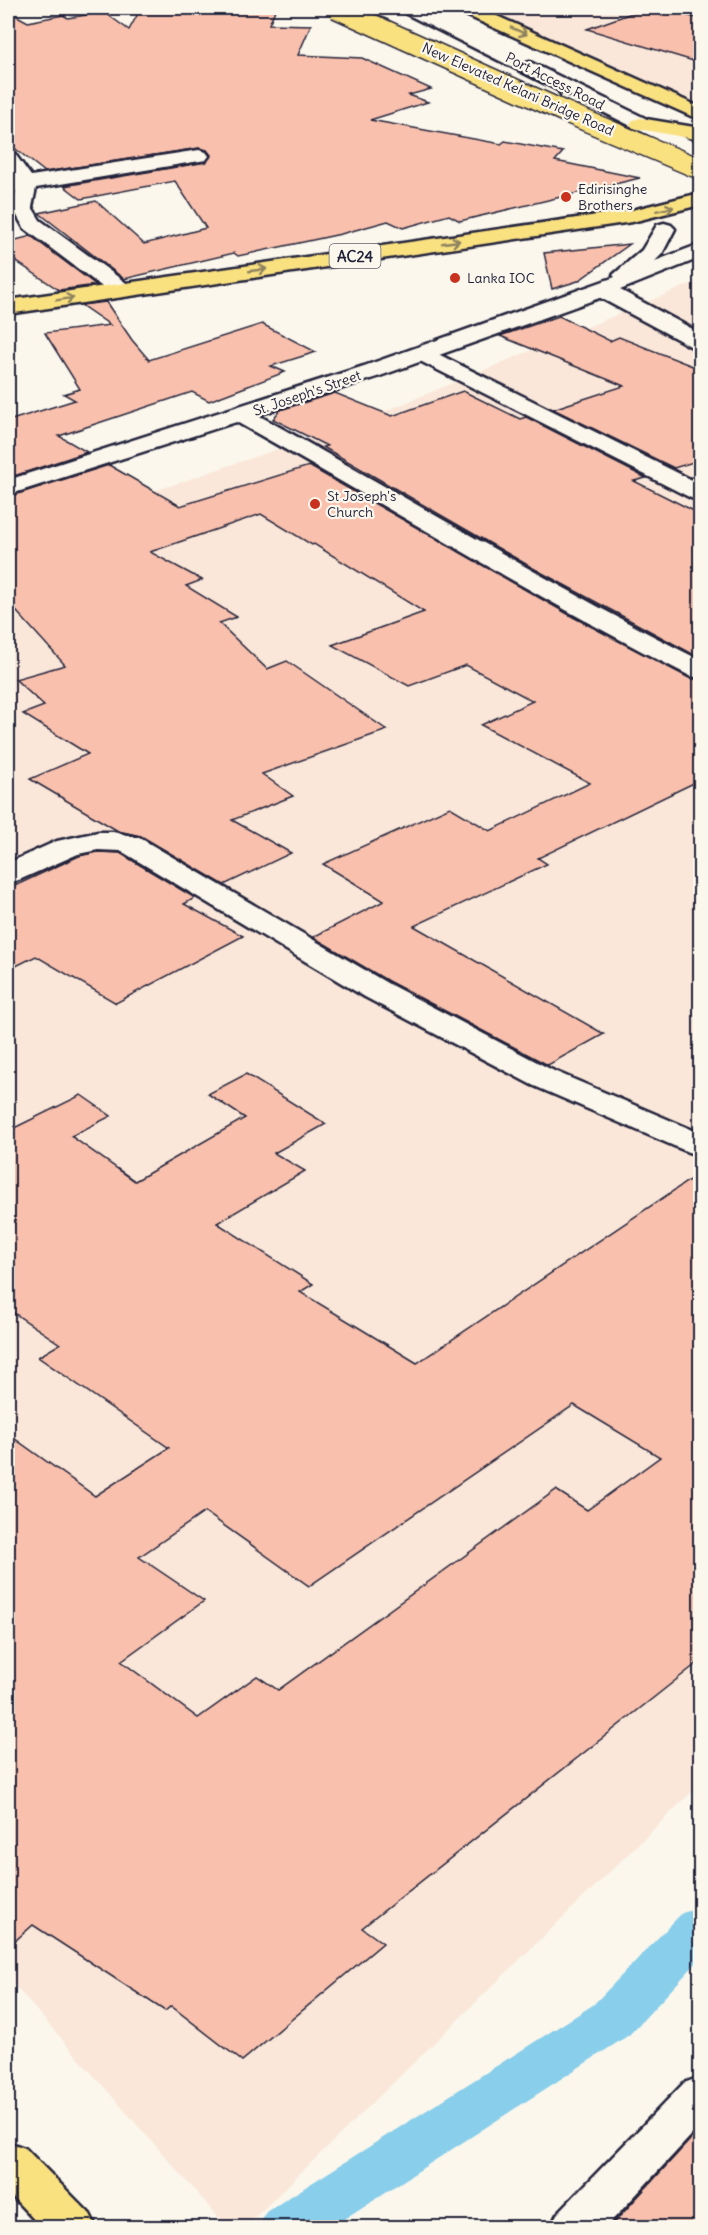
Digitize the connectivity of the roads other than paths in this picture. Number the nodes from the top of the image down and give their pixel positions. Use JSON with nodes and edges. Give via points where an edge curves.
{"nodes":[{"id":1,"x":336,"y":8,"type":"edge"},
{"id":2,"x":376,"y":8,"type":"edge"},
{"id":3,"x":411,"y":8,"type":"edge"},
{"id":4,"x":465,"y":8,"type":"edge"},
{"id":5,"x":700,"y":114,"type":"edge"},
{"id":6,"x":640,"y":124,"type":"junction"},
{"id":7,"x":700,"y":134,"type":"edge"},
{"id":8,"x":700,"y":153,"type":"edge"},
{"id":9,"x":199,"y":156,"type":"dead end"},
{"id":10,"x":8,"y":158,"type":"edge"},
{"id":11,"x":700,"y":171,"type":"edge"},
{"id":12,"x":17,"y":185,"type":"edge"},
{"id":13,"x":700,"y":199,"type":"edge"},
{"id":14,"x":688,"y":224,"type":"dead end"},
{"id":15,"x":664,"y":229,"type":"junction"},
{"id":16,"x":700,"y":250,"type":"edge"},
{"id":17,"x":121,"y":290,"type":"junction"},
{"id":18,"x":603,"y":290,"type":"junction"},
{"id":19,"x":8,"y":308,"type":"edge"},
{"id":20,"x":8,"y":327,"type":"edge"},
{"id":21,"x":700,"y":342,"type":"edge"},
{"id":22,"x":424,"y":354,"type":"junction"},
{"id":23,"x":241,"y":415,"type":"junction"},
{"id":24,"x":8,"y":488,"type":"edge"},
{"id":25,"x":700,"y":493,"type":"edge"},
{"id":26,"x":700,"y":670,"type":"edge"},
{"id":27,"x":15,"y":863,"type":"edge"},
{"id":28,"x":700,"y":1145,"type":"edge"},
{"id":29,"x":700,"y":2096,"type":"edge"},
{"id":30,"x":8,"y":2162,"type":"edge"},
{"id":31,"x":73,"y":2228,"type":"edge"},
{"id":32,"x":574,"y":2228,"type":"edge"}],
"edges":[{"from":1,"to":11,"type":"main road","name":"New Elevated Kelani Bridge Road","bridge":true},
{"from":2,"to":11,"type":"street","name":"Port Access Road"},
{"from":3,"to":6,"type":"street","name":"Port Access Road"},
{"from":4,"to":5,"type":"main road","one_way":true},
{"from":6,"to":7,"type":"main road"},
{"from":6,"to":8,"type":"street","name":"Port Access Road"},
{"from":9,"to":12,"type":"street"},
{"from":10,"to":12,"type":"street"},
{"from":12,"to":17,"type":"street","via":[[28,191],[22,207],[31,224]]},
{"from":17,"to":13,"type":"main road","number":"AC24","one_way":true,"via":[[598,221]]},
{"from":14,"to":15,"type":"main road","number":"AC24"},
{"from":15,"to":18,"type":"street","name":"St. Joseph's Street","via":[[651,254]]},
{"from":15,"to":20,"type":"main road","number":"AC24"},
{"from":16,"to":18,"type":"street","name":"St. Joseph's Street"},
{"from":19,"to":17,"type":"main road","number":"AC24","one_way":true},
{"from":18,"to":21,"type":"street"},
{"from":18,"to":22,"type":"street","name":"St. Joseph's Street"},
{"from":22,"to":23,"type":"street","name":"St. Joseph's Street"},
{"from":22,"to":25,"type":"street"},
{"from":23,"to":24,"type":"street","name":"St. Joseph's Street"},
{"from":23,"to":26,"type":"street","via":[[612,626]]},
{"from":27,"to":28,"type":"street","via":[[85,841],[108,839],[130,844],[376,990],[543,1078]]},
{"from":29,"to":32,"type":"street"},
{"from":30,"to":31,"type":"main road"}]}
